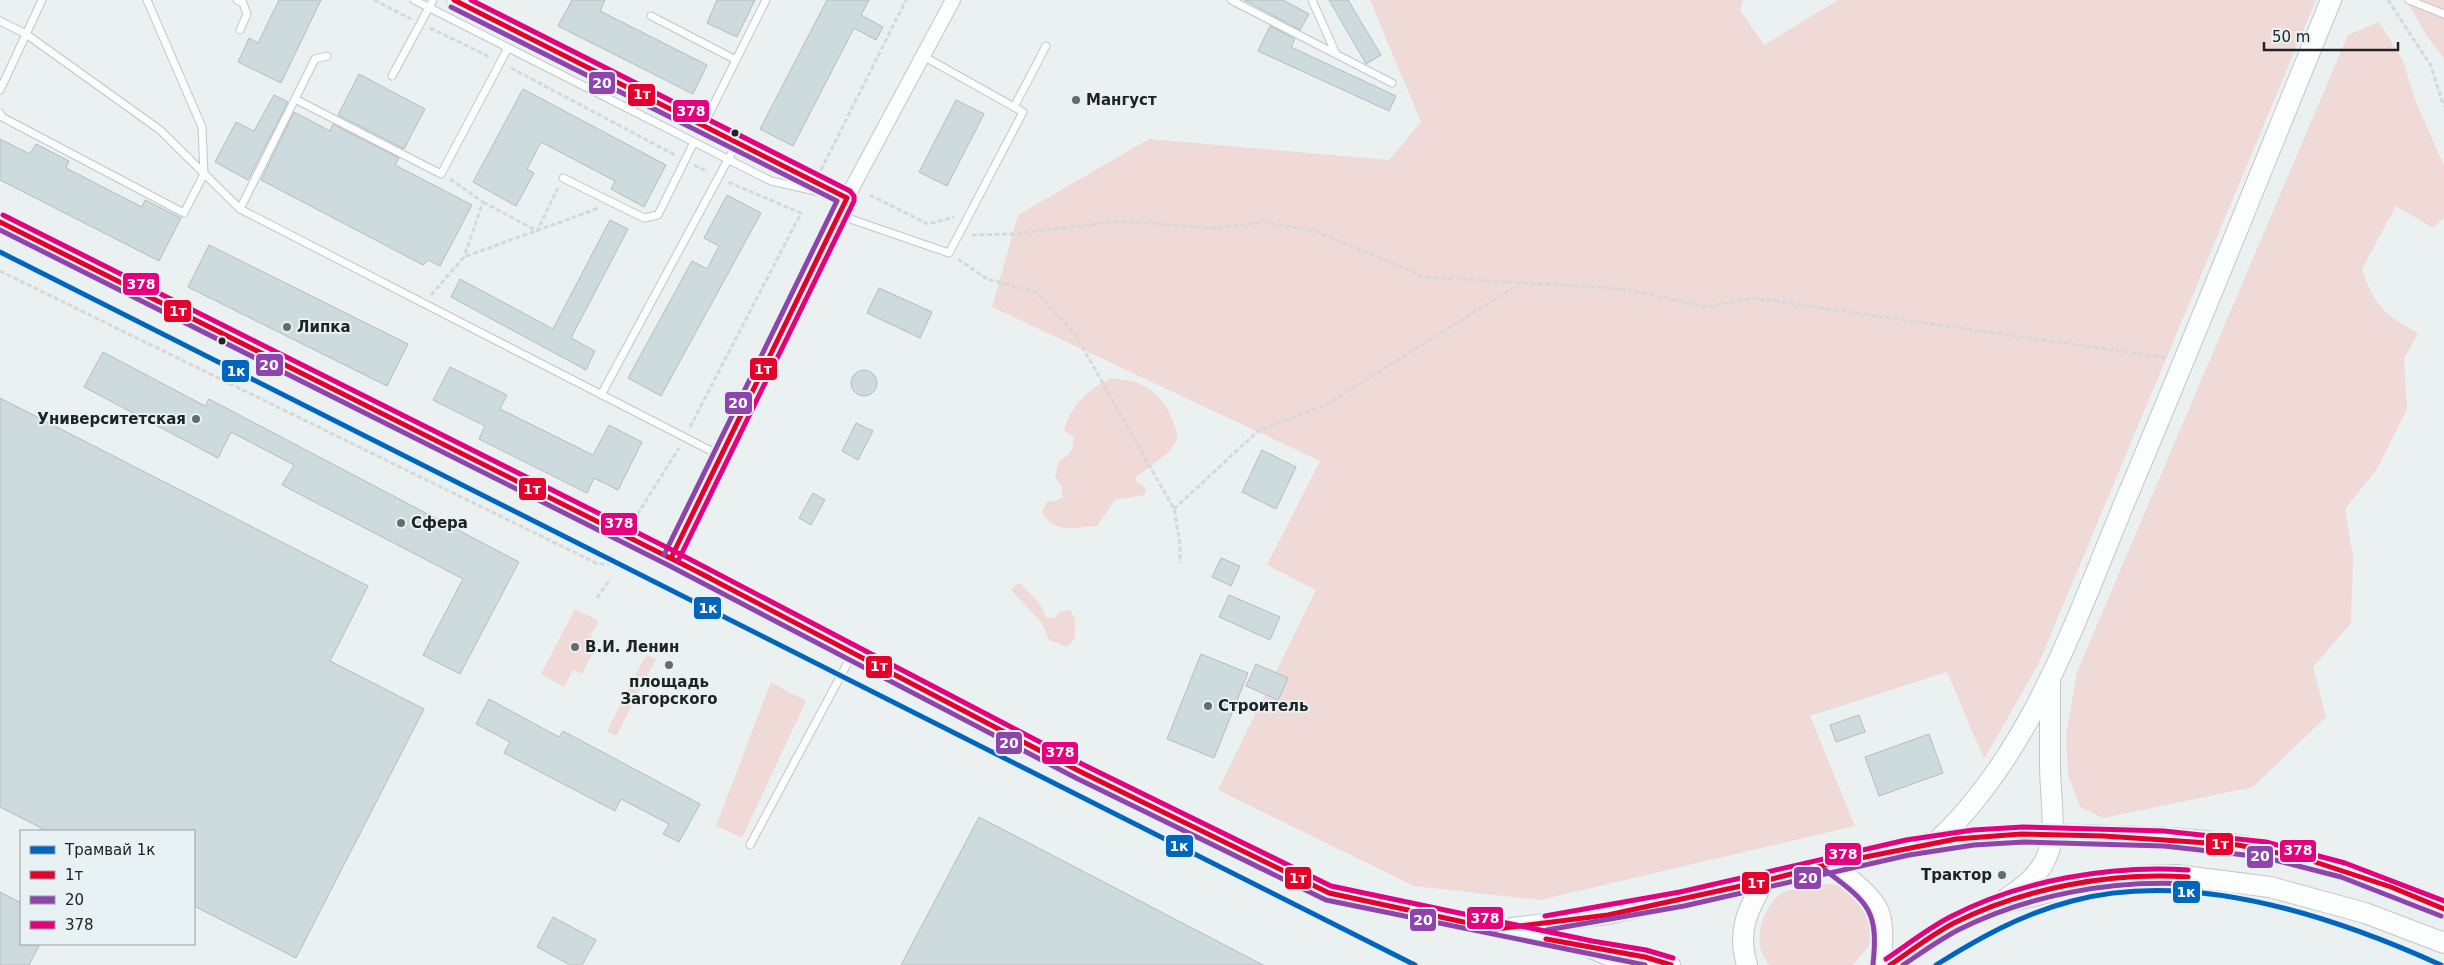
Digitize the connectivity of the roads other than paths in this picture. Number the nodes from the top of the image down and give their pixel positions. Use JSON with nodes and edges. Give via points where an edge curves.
{"nodes":[{"id":1,"x":42,"y":0,"type":"edge"},
{"id":2,"x":146,"y":0,"type":"edge"},
{"id":3,"x":237,"y":0,"type":"edge"},
{"id":4,"x":414,"y":0,"type":"edge"},
{"id":5,"x":433,"y":0,"type":"edge"},
{"id":6,"x":454,"y":0,"type":"edge"},
{"id":7,"x":766,"y":0,"type":"edge"},
{"id":8,"x":953,"y":0,"type":"edge"},
{"id":9,"x":1230,"y":0,"type":"edge"},
{"id":10,"x":1312,"y":0,"type":"edge"},
{"id":11,"x":2330,"y":0,"type":"edge"},
{"id":12,"x":2409,"y":0,"type":"edge"},
{"id":13,"x":429,"y":8,"type":"junction"},
{"id":14,"x":2444,"y":14,"type":"edge"},
{"id":15,"x":650,"y":16,"type":"dead end"},
{"id":16,"x":0,"y":21,"type":"edge"},
{"id":17,"x":240,"y":30,"type":"dead end"},
{"id":18,"x":26,"y":34,"type":"junction"},
{"id":19,"x":1046,"y":46,"type":"dead end"},
{"id":20,"x":508,"y":48,"type":"junction"},
{"id":21,"x":1336,"y":54,"type":"junction"},
{"id":22,"x":327,"y":56,"type":"dead end"},
{"id":23,"x":923,"y":56,"type":"junction"},
{"id":24,"x":736,"y":60,"type":"junction"},
{"id":25,"x":392,"y":76,"type":"dead end"},
{"id":26,"x":1392,"y":83,"type":"dead end"},
{"id":27,"x":0,"y":90,"type":"edge"},
{"id":28,"x":295,"y":100,"type":"junction"},
{"id":29,"x":1014,"y":107,"type":"junction"},
{"id":30,"x":0,"y":113,"type":"edge"},
{"id":31,"x":703,"y":126,"type":"junction"},
{"id":32,"x":694,"y":142,"type":"junction"},
{"id":33,"x":737,"y":143,"type":"junction"},
{"id":34,"x":728,"y":159,"type":"junction"},
{"id":35,"x":204,"y":174,"type":"junction"},
{"id":36,"x":563,"y":178,"type":"road end"},
{"id":37,"x":847,"y":198,"type":"junction"},
{"id":38,"x":240,"y":209,"type":"junction"},
{"id":39,"x":839,"y":215,"type":"junction"},
{"id":40,"x":0,"y":222,"type":"edge"},
{"id":41,"x":602,"y":395,"type":"junction"},
{"id":42,"x":721,"y":456,"type":"junction"},
{"id":43,"x":671,"y":558,"type":"junction"},
{"id":44,"x":853,"y":653,"type":"junction"},
{"id":45,"x":2050,"y":679,"type":"junction"},
{"id":46,"x":2054,"y":834,"type":"junction"},
{"id":47,"x":1935,"y":843,"type":"junction"},
{"id":48,"x":750,"y":845,"type":"dead end"},
{"id":49,"x":1830,"y":864,"type":"junction"},
{"id":50,"x":1764,"y":881,"type":"junction"},
{"id":51,"x":1995,"y":905,"type":"junction"},
{"id":52,"x":2444,"y":909,"type":"edge"},
{"id":53,"x":1496,"y":929,"type":"junction"},
{"id":54,"x":2444,"y":943,"type":"edge"},
{"id":55,"x":1591,"y":948,"type":"junction"},
{"id":56,"x":1633,"y":965,"type":"edge"},
{"id":57,"x":1671,"y":965,"type":"edge"},
{"id":58,"x":1747,"y":965,"type":"edge"},
{"id":59,"x":1880,"y":965,"type":"edge"},
{"id":60,"x":1890,"y":965,"type":"edge"}],
"edges":[{"from":1,"to":18,"type":"lane"},
{"from":2,"to":35,"type":"lane","via":[[202,127]]},
{"from":3,"to":17,"type":"lane","via":[[243,3],[248,14]]},
{"from":4,"to":13,"type":"lane"},
{"from":5,"to":13,"type":"lane"},
{"from":6,"to":31,"type":"street"},
{"from":7,"to":24,"type":"lane"},
{"from":8,"to":23,"type":"street"},
{"from":9,"to":21,"type":"lane"},
{"from":10,"to":21,"type":"lane"},
{"from":11,"to":45,"type":"main road","via":[[2185,361]]},
{"from":12,"to":14,"type":"lane"},
{"from":13,"to":20,"type":"lane"},
{"from":13,"to":25,"type":"lane"},
{"from":15,"to":24,"type":"lane"},
{"from":16,"to":18,"type":"lane"},
{"from":18,"to":27,"type":"lane"},
{"from":18,"to":35,"type":"lane","via":[[160,130]]},
{"from":19,"to":29,"type":"lane"},
{"from":20,"to":28,"type":"lane","via":[[441,174]]},
{"from":20,"to":32,"type":"lane"},
{"from":21,"to":26,"type":"lane"},
{"from":22,"to":28,"type":"lane","via":[[315,59]]},
{"from":23,"to":29,"type":"lane"},
{"from":23,"to":37,"type":"street"},
{"from":24,"to":31,"type":"lane"},
{"from":28,"to":38,"type":"lane"},
{"from":29,"to":39,"type":"lane","via":[[1023,112],[949,253]]},
{"from":30,"to":35,"type":"lane","via":[[2,117],[184,213]]},
{"from":31,"to":33,"type":"street"},
{"from":32,"to":34,"type":"lane"},
{"from":32,"to":36,"type":"lane","via":[[658,215],[644,218]]},
{"from":33,"to":34,"type":"lane"},
{"from":33,"to":37,"type":"street"},
{"from":34,"to":37,"type":"lane","via":[[771,180]]},
{"from":34,"to":41,"type":"lane"},
{"from":35,"to":38,"type":"lane"},
{"from":37,"to":39,"type":"street"},
{"from":38,"to":41,"type":"lane"},
{"from":39,"to":42,"type":"street"},
{"from":40,"to":43,"type":"street"},
{"from":41,"to":42,"type":"lane"},
{"from":42,"to":43,"type":"street"},
{"from":43,"to":44,"type":"street"},
{"from":44,"to":48,"type":"lane"},
{"from":44,"to":53,"type":"street","via":[[1079,771],[1329,893]]},
{"from":45,"to":46,"type":"main road"},
{"from":45,"to":47,"type":"main road","via":[[2000,767],[1971,806]]},
{"from":46,"to":47,"type":"main road","via":[[1993,835]]},
{"from":46,"to":51,"type":"main road","via":[[2034,879]]},
{"from":46,"to":52,"type":"main road","via":[[2238,845],[2303,858],[2391,887]]},
{"from":47,"to":49,"type":"main road"},
{"from":49,"to":50,"type":"main road"},
{"from":49,"to":59,"type":"main road","via":[[1854,882],[1878,910],[1883,943]]},
{"from":50,"to":53,"type":"street","via":[[1608,915]]},
{"from":50,"to":58,"type":"main road","via":[[1743,925]]},
{"from":51,"to":54,"type":"main road","via":[[2096,881],[2176,875],[2270,886],[2365,913]]},
{"from":51,"to":60,"type":"main road","via":[[1954,924]]},
{"from":53,"to":55,"type":"street"},
{"from":55,"to":56,"type":"main road"},
{"from":55,"to":57,"type":"street"}]}
